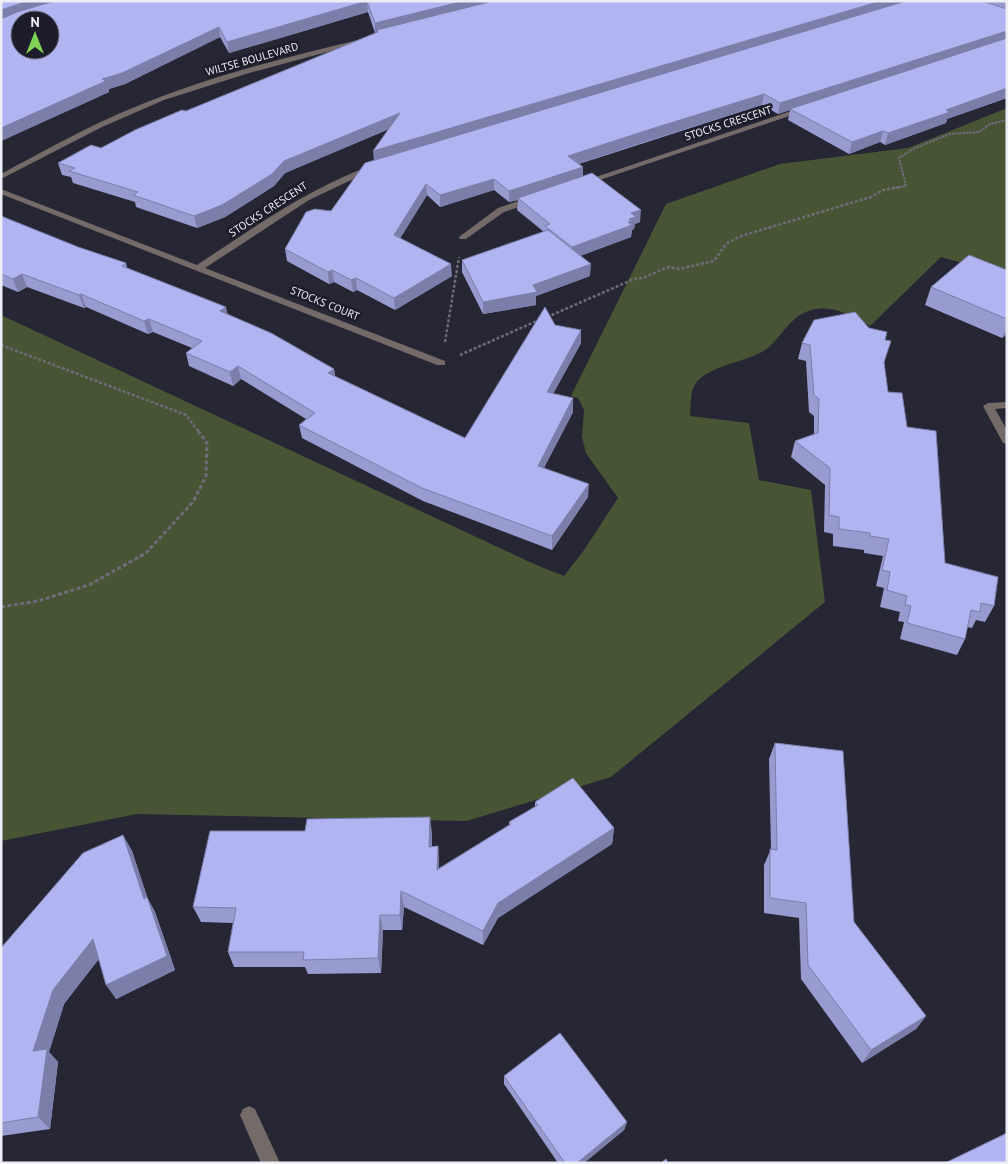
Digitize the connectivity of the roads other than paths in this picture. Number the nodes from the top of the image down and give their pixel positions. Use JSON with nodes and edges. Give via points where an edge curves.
{"nodes":[{"id":1,"x":373,"y":38,"type":"edge"},
{"id":2,"x":810,"y":108,"type":"edge"},
{"id":3,"x":381,"y":165,"type":"edge"},
{"id":4,"x":1,"y":177,"type":"edge"},
{"id":5,"x":576,"y":185,"type":"edge"},
{"id":6,"x":1,"y":190,"type":"edge"},
{"id":7,"x":539,"y":197,"type":"edge"},
{"id":8,"x":463,"y":237,"type":"road end"},
{"id":9,"x":200,"y":267,"type":"junction"},
{"id":10,"x":441,"y":363,"type":"road end"},
{"id":11,"x":1007,"y":405,"type":"edge"},
{"id":12,"x":1007,"y":440,"type":"edge"},
{"id":13,"x":249,"y":1115,"type":"dead end"},
{"id":14,"x":272,"y":1163,"type":"edge"}],
"edges":[{"from":1,"to":4,"type":"street","name":"WILTSE BOULEVARD","via":[[235,74],[165,98],[114,118]]},
{"from":2,"to":5,"type":"street","name":"STOCKS CRESCENT"},
{"from":3,"to":9,"type":"street","name":"STOCKS CRESCENT","via":[[355,173],[310,195]]},
{"from":6,"to":9,"type":"street"},
{"from":7,"to":8,"type":"street","via":[[502,210]]},
{"from":9,"to":10,"type":"street","name":"STOCKS COURT"},
{"from":11,"to":12,"type":"street","via":[[988,406]]},
{"from":13,"to":14,"type":"street"}]}
